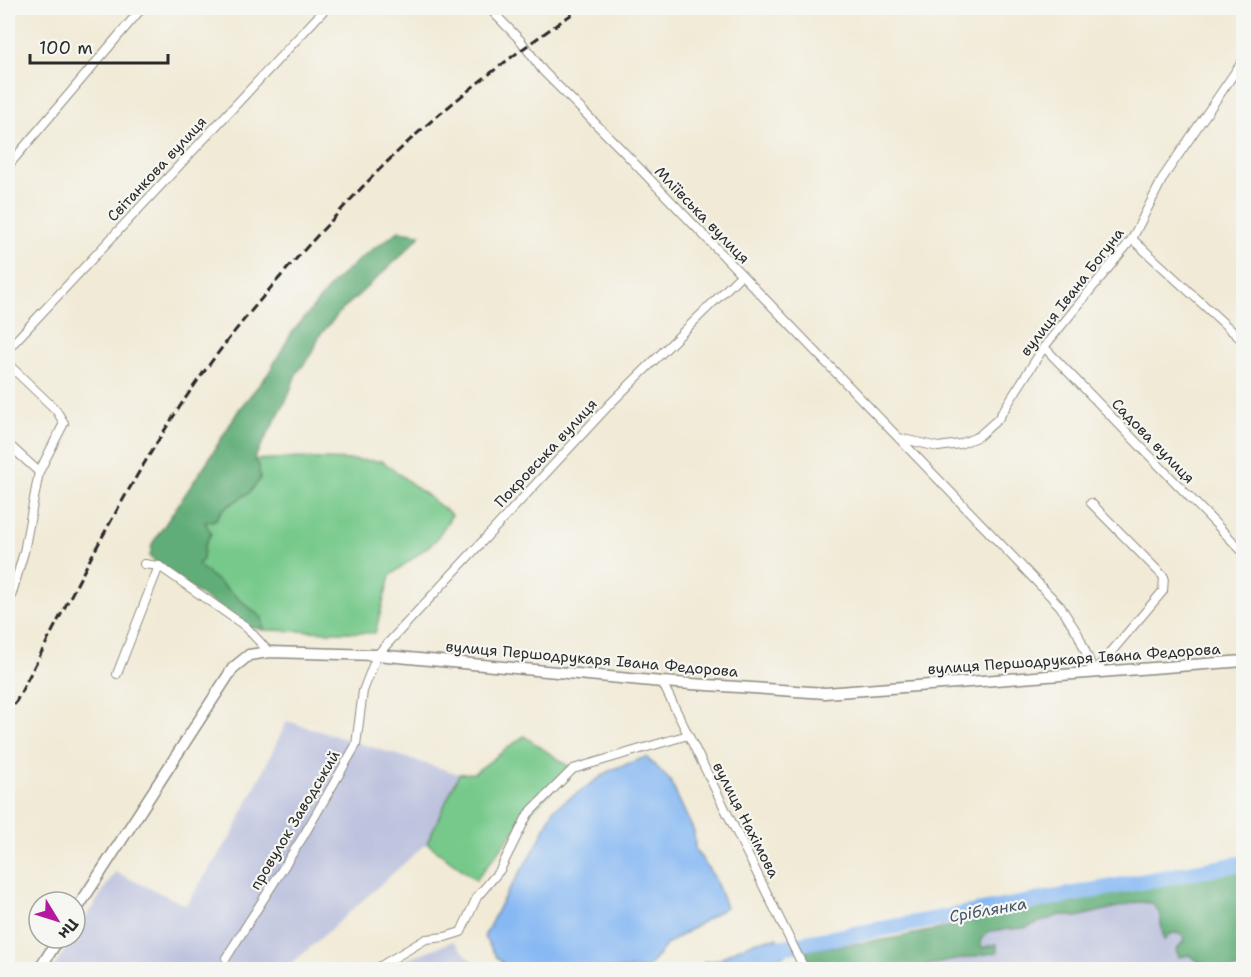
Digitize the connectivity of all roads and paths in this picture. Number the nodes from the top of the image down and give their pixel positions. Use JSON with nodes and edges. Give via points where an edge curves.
{"nodes":[{"id":1,"x":142,"y":8,"type":"edge"},
{"id":2,"x":326,"y":8,"type":"edge"},
{"id":3,"x":489,"y":8,"type":"edge"},
{"id":4,"x":1244,"y":59,"type":"edge"},
{"id":5,"x":8,"y":166,"type":"edge"},
{"id":6,"x":1132,"y":239,"type":"junction"},
{"id":7,"x":741,"y":275,"type":"junction"},
{"id":8,"x":1244,"y":342,"type":"edge"},
{"id":9,"x":1044,"y":347,"type":"junction"},
{"id":10,"x":8,"y":349,"type":"edge"},
{"id":11,"x":8,"y":364,"type":"edge"},
{"id":12,"x":898,"y":438,"type":"junction"},
{"id":13,"x":8,"y":444,"type":"edge"},
{"id":14,"x":39,"y":472,"type":"junction"},
{"id":15,"x":1091,"y":503,"type":"dead end"},
{"id":16,"x":1244,"y":554,"type":"edge"},
{"id":17,"x":144,"y":564,"type":"dead end"},
{"id":18,"x":159,"y":566,"type":"junction"},
{"id":19,"x":8,"y":606,"type":"edge"},
{"id":20,"x":269,"y":652,"type":"junction"},
{"id":21,"x":377,"y":655,"type":"junction"},
{"id":22,"x":1244,"y":661,"type":"edge"},
{"id":23,"x":1094,"y":672,"type":"junction"},
{"id":24,"x":117,"y":674,"type":"dead end"},
{"id":25,"x":662,"y":682,"type":"junction"},
{"id":26,"x":688,"y":735,"type":"junction"},
{"id":27,"x":87,"y":893,"type":"edge"},
{"id":28,"x":51,"y":950,"type":"edge"},
{"id":29,"x":226,"y":958,"type":"dead end"},
{"id":30,"x":39,"y":969,"type":"edge"},
{"id":31,"x":374,"y":969,"type":"edge"},
{"id":32,"x":806,"y":969,"type":"edge"}],
"edges":[{"from":1,"to":5,"type":"street"},
{"from":2,"to":10,"type":"street","name":"Світанкова вулиця"},
{"from":3,"to":7,"type":"street","name":"Мліївська вулиця","via":[[543,71]]},
{"from":4,"to":6,"type":"street","name":"вулиця Івана Богуна","via":[[1164,176]]},
{"from":6,"to":8,"type":"street"},
{"from":6,"to":9,"type":"street","name":"вулиця Івана Богуна"},
{"from":7,"to":12,"type":"street","name":"Мліївська вулиця"},
{"from":7,"to":21,"type":"street","name":"Покровська вулиця","via":[[611,403]]},
{"from":9,"to":12,"type":"street","name":"вулиця Івана Богуна","via":[[998,419],[979,436],[938,447]]},
{"from":9,"to":16,"type":"street","name":"Садова вулиця"},
{"from":11,"to":14,"type":"street","via":[[56,410],[64,423]]},
{"from":12,"to":23,"type":"street","via":[[1060,606],[1078,634]]},
{"from":13,"to":14,"type":"street"},
{"from":14,"to":19,"type":"street","via":[[24,552]]},
{"from":15,"to":23,"type":"street","via":[[1164,577],[1163,591]]},
{"from":17,"to":18,"type":"street"},
{"from":18,"to":20,"type":"street","via":[[245,626]]},
{"from":18,"to":24,"type":"street"},
{"from":20,"to":21,"type":"street","name":"вулиця Першодрукаря Івана Федорова"},
{"from":20,"to":27,"type":"street","name":"вулиця Першодрукаря Івана Федорова","via":[[249,655],[233,668]]},
{"from":21,"to":25,"type":"street","name":"вулиця Першодрукаря Івана Федорова"},
{"from":21,"to":29,"type":"street","name":"провулок Заводський","via":[[363,691],[356,745]]},
{"from":22,"to":23,"type":"street","name":"вулиця Першодрукаря Івана Федорова"},
{"from":23,"to":25,"type":"street","name":"вулиця Першодрукаря Івана Федорова","via":[[825,693]]},
{"from":25,"to":26,"type":"street","name":"вулиця Нахімова"},
{"from":26,"to":31,"type":"street","via":[[573,769],[528,814],[500,870],[477,897],[461,932],[426,939]]},
{"from":26,"to":32,"type":"street","name":"вулиця Нахімова"},
{"from":28,"to":30,"type":"street"}]}
